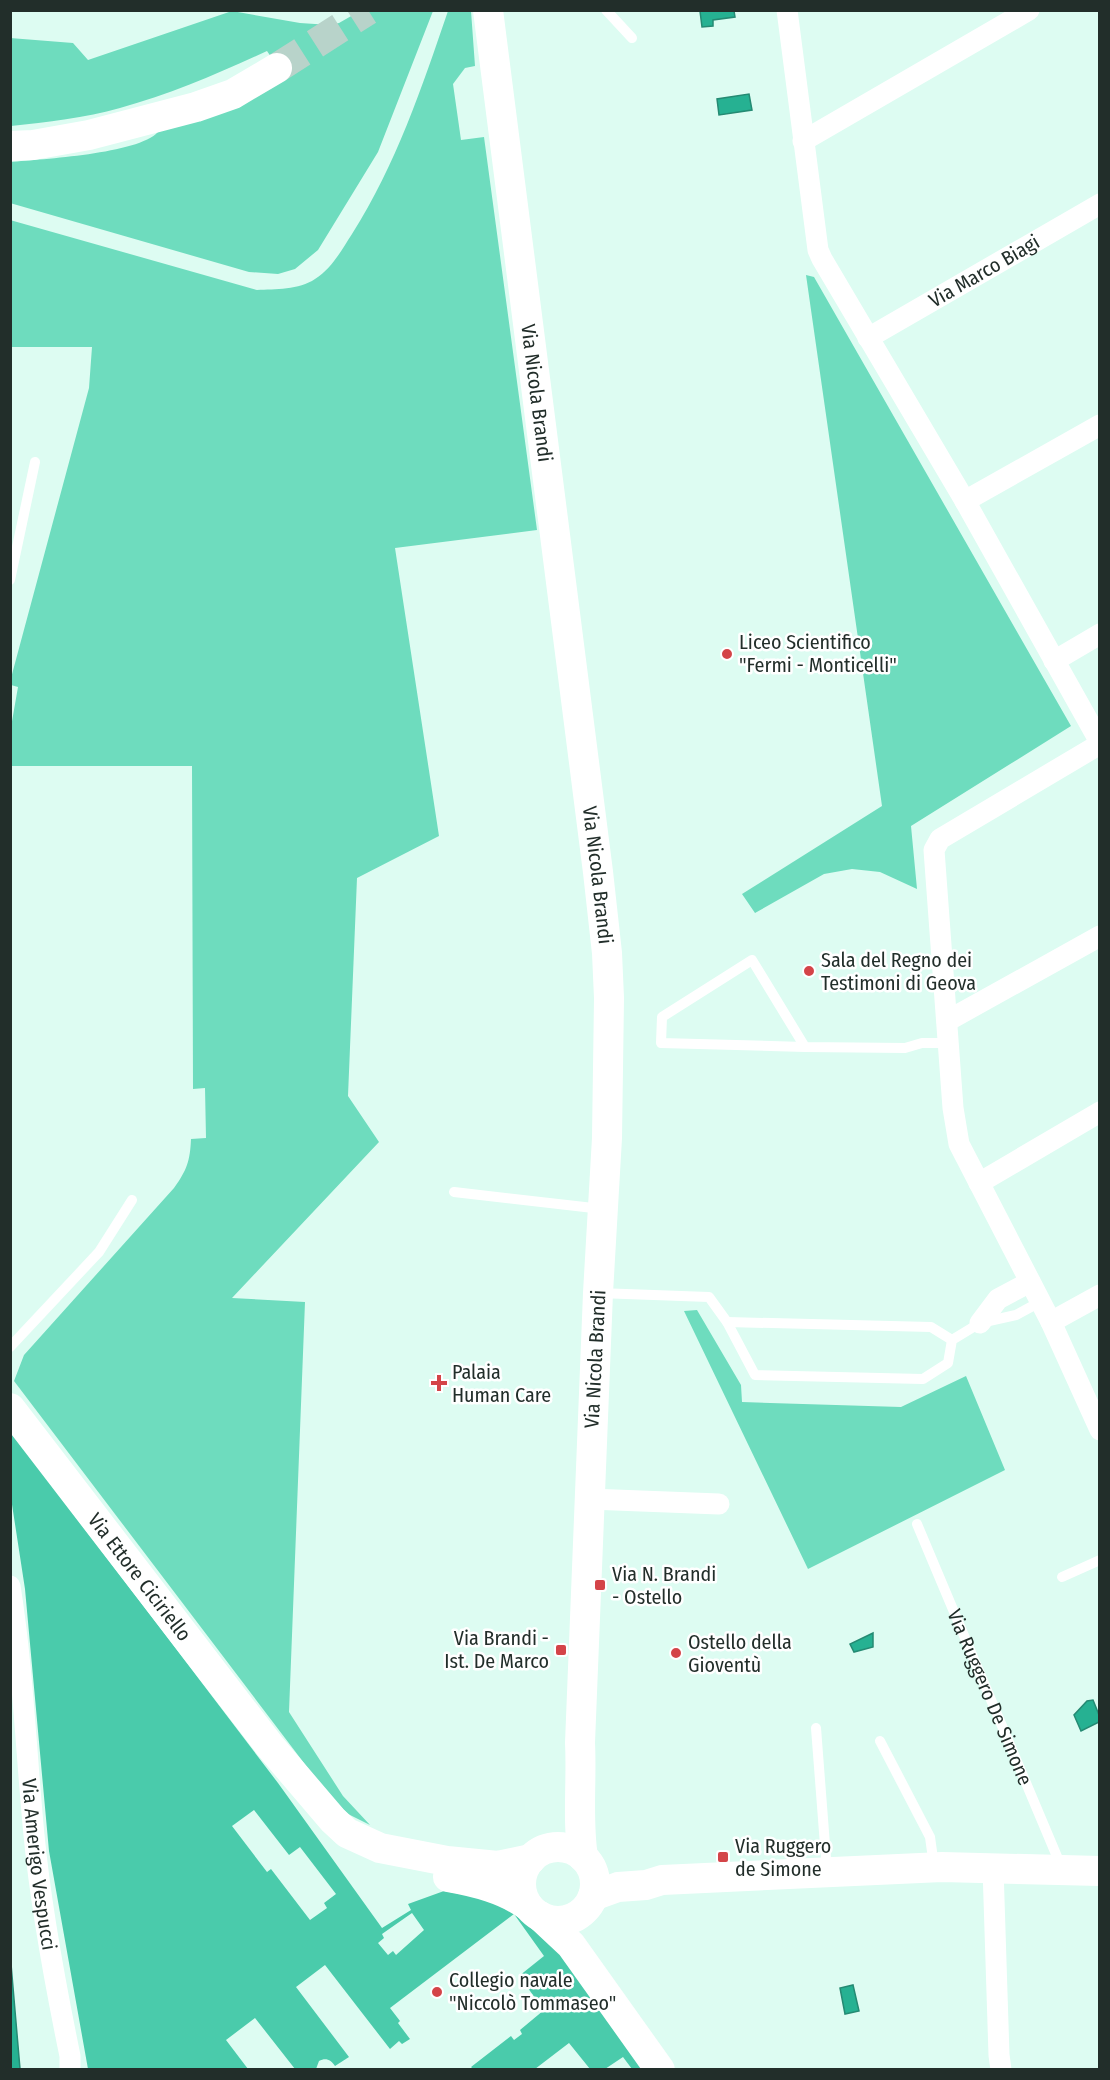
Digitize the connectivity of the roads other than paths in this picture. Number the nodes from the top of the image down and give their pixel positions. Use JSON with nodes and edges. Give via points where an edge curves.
{"nodes":[{"id":1,"x":488,"y":10,"type":"edge"},
{"id":2,"x":606,"y":10,"type":"edge"},
{"id":3,"x":787,"y":10,"type":"edge"},
{"id":4,"x":1029,"y":10,"type":"edge"},
{"id":5,"x":632,"y":38,"type":"dead end"},
{"id":6,"x":274,"y":62,"type":"tunnel mouth"},
{"id":7,"x":803,"y":141,"type":"junction"},
{"id":8,"x":10,"y":146,"type":"edge"},
{"id":9,"x":1100,"y":204,"type":"edge"},
{"id":10,"x":868,"y":338,"type":"junction"},
{"id":11,"x":1100,"y":425,"type":"edge"},
{"id":12,"x":35,"y":462,"type":"dead end"},
{"id":13,"x":965,"y":501,"type":"junction"},
{"id":14,"x":10,"y":580,"type":"edge"},
{"id":15,"x":1100,"y":634,"type":"edge"},
{"id":16,"x":1054,"y":661,"type":"junction"},
{"id":17,"x":1100,"y":743,"type":"edge"},
{"id":18,"x":1100,"y":936,"type":"edge"},
{"id":19,"x":947,"y":1021,"type":"junction"},
{"id":20,"x":949,"y":1042,"type":"junction"},
{"id":21,"x":805,"y":1047,"type":"junction"},
{"id":22,"x":1100,"y":1112,"type":"edge"},
{"id":23,"x":979,"y":1183,"type":"junction"},
{"id":24,"x":454,"y":1192,"type":"dead end"},
{"id":25,"x":132,"y":1200,"type":"dead end"},
{"id":26,"x":603,"y":1209,"type":"junction"},
{"id":27,"x":1030,"y":1282,"type":"junction"},
{"id":28,"x":598,"y":1293,"type":"junction"},
{"id":29,"x":1100,"y":1295,"type":"edge"},
{"id":30,"x":1040,"y":1302,"type":"junction"},
{"id":31,"x":728,"y":1322,"type":"junction"},
{"id":32,"x":1051,"y":1322,"type":"junction"},
{"id":33,"x":980,"y":1323,"type":"junction"},
{"id":34,"x":952,"y":1340,"type":"junction"},
{"id":35,"x":10,"y":1347,"type":"edge"},
{"id":36,"x":10,"y":1408,"type":"edge"},
{"id":37,"x":1100,"y":1430,"type":"edge"},
{"id":38,"x":589,"y":1499,"type":"junction"},
{"id":39,"x":719,"y":1504,"type":"dead end"},
{"id":40,"x":917,"y":1524,"type":"dead end"},
{"id":41,"x":1100,"y":1560,"type":"edge"},
{"id":42,"x":1062,"y":1577,"type":"dead end"},
{"id":43,"x":10,"y":1586,"type":"edge"},
{"id":44,"x":816,"y":1728,"type":"dead end"},
{"id":45,"x":880,"y":1741,"type":"dead end"},
{"id":46,"x":580,"y":1743,"type":"junction"},
{"id":47,"x":268,"y":1744,"type":"junction"},
{"id":48,"x":535,"y":1855,"type":"junction"},
{"id":49,"x":587,"y":1862,"type":"junction"},
{"id":50,"x":934,"y":1867,"type":"junction"},
{"id":51,"x":993,"y":1868,"type":"junction"},
{"id":52,"x":1062,"y":1869,"type":"junction"},
{"id":53,"x":1100,"y":1871,"type":"edge"},
{"id":54,"x":828,"y":1872,"type":"junction"},
{"id":55,"x":662,"y":1880,"type":"junction"},
{"id":56,"x":589,"y":1903,"type":"junction"},
{"id":57,"x":534,"y":1911,"type":"junction"},
{"id":58,"x":70,"y":2070,"type":"edge"},
{"id":59,"x":660,"y":2070,"type":"edge"},
{"id":60,"x":678,"y":2070,"type":"edge"},
{"id":61,"x":1001,"y":2070,"type":"edge"}],
"edges":[{"from":1,"to":26,"type":"street","name":"Via Nicola Brandi","via":[[607,953],[609,1021]]},
{"from":2,"to":5,"type":"lane"},
{"from":3,"to":7,"type":"street"},
{"from":4,"to":7,"type":"street"},
{"from":6,"to":8,"type":"street","via":[[233,94],[196,107],[89,135]]},
{"from":7,"to":10,"type":"street","via":[[818,250]]},
{"from":9,"to":10,"type":"street","name":"Via Marco Biagi"},
{"from":10,"to":13,"type":"street"},
{"from":11,"to":13,"type":"street"},
{"from":12,"to":14,"type":"lane"},
{"from":13,"to":16,"type":"street"},
{"from":15,"to":16,"type":"street"},
{"from":16,"to":17,"type":"street"},
{"from":17,"to":19,"type":"street","via":[[940,839],[934,850]]},
{"from":18,"to":19,"type":"street"},
{"from":19,"to":20,"type":"street"},
{"from":20,"to":21,"type":"lane","via":[[922,1042],[904,1048]]},
{"from":20,"to":23,"type":"street","via":[[959,1144]]},
{"from":21,"to":21,"type":"lane","via":[[752,960],[662,1017],[661,1043]]},
{"from":22,"to":23,"type":"street"},
{"from":23,"to":27,"type":"street"},
{"from":24,"to":26,"type":"lane"},
{"from":25,"to":35,"type":"lane","via":[[99,1252]]},
{"from":26,"to":28,"type":"street","name":"Via Nicola Brandi"},
{"from":27,"to":30,"type":"street"},
{"from":27,"to":33,"type":"street","via":[[998,1299]]},
{"from":28,"to":31,"type":"lane","via":[[709,1297]]},
{"from":28,"to":38,"type":"street","name":"Via Nicola Brandi"},
{"from":29,"to":32,"type":"street"},
{"from":30,"to":32,"type":"street"},
{"from":30,"to":33,"type":"lane","via":[[1016,1315]]},
{"from":31,"to":34,"type":"lane","via":[[931,1327]]},
{"from":31,"to":34,"type":"lane","via":[[755,1375],[923,1379],[948,1363]]},
{"from":32,"to":37,"type":"street"},
{"from":33,"to":34,"type":"lane"},
{"from":36,"to":47,"type":"street","name":"Via Ettore Ciciriello"},
{"from":38,"to":39,"type":"street"},
{"from":38,"to":46,"type":"street","name":"Via Nicola Brandi"},
{"from":40,"to":52,"type":"lane","name":"Via Ruggero De Simone"},
{"from":41,"to":42,"type":"lane"},
{"from":43,"to":58,"type":"street","name":"Via Amerigo Vespucci","via":[[34,1837]]},
{"from":44,"to":54,"type":"lane"},
{"from":45,"to":50,"type":"lane","via":[[930,1837]]},
{"from":46,"to":48,"type":"street","name":"Via Nicola Brandi","via":[[571,1769],[561,1829]]},
{"from":46,"to":49,"type":"street","name":"Via Nicola Brandi","via":[[580,1838]]},
{"from":47,"to":48,"type":"street","name":"Via Ettore Ciciriello","via":[[333,1820],[367,1844],[473,1865],[498,1866]]},
{"from":47,"to":57,"type":"street","name":"Via Ettore Ciciriello","via":[[301,1804],[350,1854],[392,1870],[424,1872],[484,1885],[520,1900]]},
{"from":48,"to":49,"type":"street","via":[[562,1847],[573,1850]]},
{"from":48,"to":57,"type":"street","via":[[525,1867],[521,1887]]},
{"from":49,"to":55,"type":"street","via":[[618,1874],[645,1873]]},
{"from":49,"to":56,"type":"street","via":[[595,1881]]},
{"from":50,"to":51,"type":"street"},
{"from":50,"to":54,"type":"street"},
{"from":51,"to":52,"type":"street"},
{"from":51,"to":61,"type":"street"},
{"from":52,"to":53,"type":"street"},
{"from":54,"to":55,"type":"street"},
{"from":55,"to":56,"type":"street","via":[[618,1887]]},
{"from":56,"to":57,"type":"street","via":[[577,1915],[558,1921]]},
{"from":56,"to":60,"type":"street","via":[[588,1932],[597,1954]]},
{"from":57,"to":59,"type":"street","via":[[571,1945]]}]}
